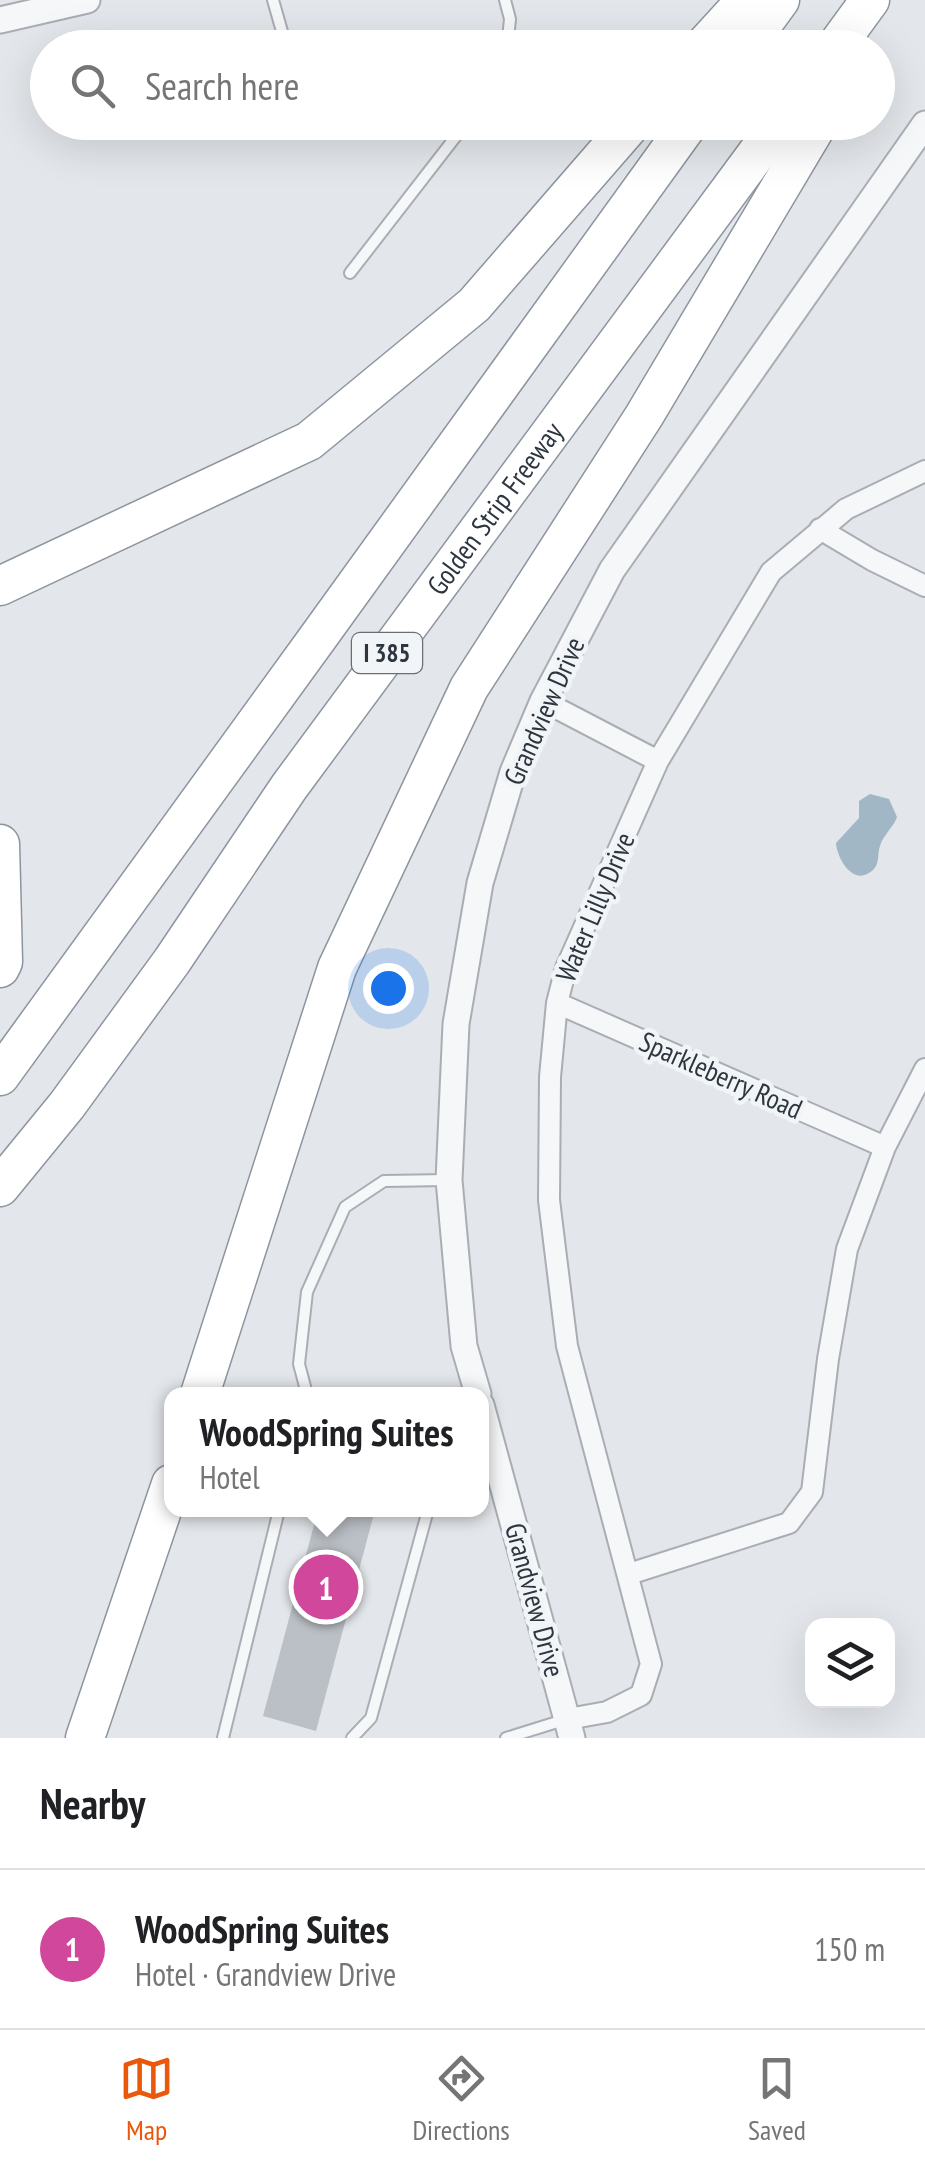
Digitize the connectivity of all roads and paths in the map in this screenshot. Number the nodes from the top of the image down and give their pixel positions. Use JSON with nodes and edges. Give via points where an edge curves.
{"nodes":[{"id":1,"x":88,"y":0,"type":"edge"},
{"id":2,"x":273,"y":0,"type":"edge"},
{"id":3,"x":506,"y":0,"type":"edge"},
{"id":4,"x":746,"y":0,"type":"edge"},
{"id":5,"x":780,"y":0,"type":"edge"},
{"id":6,"x":870,"y":0,"type":"edge"},
{"id":7,"x":891,"y":0,"type":"edge"},
{"id":8,"x":0,"y":20,"type":"edge"},
{"id":9,"x":284,"y":30,"type":"edge"},
{"id":10,"x":509,"y":30,"type":"edge"},
{"id":11,"x":718,"y":30,"type":"edge"},
{"id":12,"x":758,"y":30,"type":"edge"},
{"id":13,"x":848,"y":30,"type":"edge"},
{"id":14,"x":874,"y":30,"type":"edge"},
{"id":15,"x":925,"y":124,"type":"edge"},
{"id":16,"x":453,"y":140,"type":"edge"},
{"id":17,"x":618,"y":140,"type":"edge"},
{"id":18,"x":677,"y":140,"type":"edge"},
{"id":19,"x":767,"y":140,"type":"edge"},
{"id":20,"x":807,"y":140,"type":"edge"},
{"id":21,"x":350,"y":273,"type":"dead end"},
{"id":22,"x":925,"y":471,"type":"edge"},
{"id":23,"x":820,"y":529,"type":"junction"},
{"id":24,"x":0,"y":586,"type":"edge"},
{"id":25,"x":925,"y":586,"type":"edge"},
{"id":26,"x":543,"y":701,"type":"junction"},
{"id":27,"x":658,"y":761,"type":"junction"},
{"id":28,"x":0,"y":844,"type":"edge"},
{"id":29,"x":0,"y":968,"type":"edge"},
{"id":30,"x":557,"y":1003,"type":"junction"},
{"id":31,"x":925,"y":1069,"type":"edge"},
{"id":32,"x":0,"y":1076,"type":"edge"},
{"id":33,"x":885,"y":1147,"type":"junction"},
{"id":34,"x":449,"y":1180,"type":"junction"},
{"id":35,"x":0,"y":1188,"type":"edge"},
{"id":36,"x":202,"y":1387,"type":"edge"},
{"id":37,"x":306,"y":1387,"type":"edge"},
{"id":38,"x":476,"y":1387,"type":"edge"},
{"id":39,"x":489,"y":1435,"type":"edge"},
{"id":40,"x":164,"y":1505,"type":"edge"},
{"id":41,"x":277,"y":1517,"type":"edge"},
{"id":42,"x":426,"y":1517,"type":"edge"},
{"id":43,"x":629,"y":1574,"type":"junction"},
{"id":44,"x":570,"y":1729,"type":"edge"},
{"id":45,"x":86,"y":1738,"type":"edge"},
{"id":46,"x":223,"y":1738,"type":"edge"},
{"id":47,"x":352,"y":1738,"type":"edge"},
{"id":48,"x":506,"y":1738,"type":"edge"}],
"edges":[{"from":1,"to":8,"type":"street"},
{"from":2,"to":9,"type":"lane"},
{"from":3,"to":10,"type":"lane"},
{"from":4,"to":11,"type":"highway"},
{"from":5,"to":12,"type":"highway"},
{"from":6,"to":13,"type":"highway"},
{"from":7,"to":14,"type":"highway"},
{"from":15,"to":26,"type":"street","name":"Grandview Drive","via":[[612,570]]},
{"from":16,"to":21,"type":"lane"},
{"from":17,"to":24,"type":"highway","via":[[474,306],[308,441]]},
{"from":18,"to":32,"type":"highway","number":"I 385"},
{"from":19,"to":35,"type":"highway","name":"Golden Strip Freeway","number":"I 385"},
{"from":20,"to":36,"type":"highway","via":[[644,416],[469,688],[337,968]]},
{"from":22,"to":23,"type":"street","name":"Water Lilly Drive"},
{"from":23,"to":25,"type":"street"},
{"from":23,"to":27,"type":"street","name":"Water Lilly Drive","via":[[771,572]]},
{"from":26,"to":27,"type":"street"},
{"from":26,"to":34,"type":"street","name":"Grandview Drive","via":[[480,882],[456,1024]]},
{"from":27,"to":30,"type":"street","name":"Water Lilly Drive","via":[[566,968]]},
{"from":28,"to":29,"type":"highway"},
{"from":30,"to":33,"type":"street","name":"Sparkleberry Road"},
{"from":30,"to":43,"type":"street","name":"Water Lilly Drive","via":[[551,1218],[567,1346]]},
{"from":31,"to":33,"type":"street"},
{"from":33,"to":43,"type":"street","via":[[847,1248],[812,1492],[789,1522]]},
{"from":34,"to":37,"type":"lane","via":[[384,1181],[345,1208],[307,1292],[298,1364]]},
{"from":34,"to":38,"type":"street","name":"Grandview Drive","via":[[464,1346]]},
{"from":39,"to":44,"type":"street","name":"Grandview Drive"},
{"from":40,"to":45,"type":"highway"},
{"from":41,"to":46,"type":"lane"},
{"from":42,"to":47,"type":"lane","via":[[371,1718]]},
{"from":43,"to":44,"type":"street","name":"Water Lilly Drive","via":[[651,1664],[641,1695]]},
{"from":44,"to":48,"type":"lane"}]}
